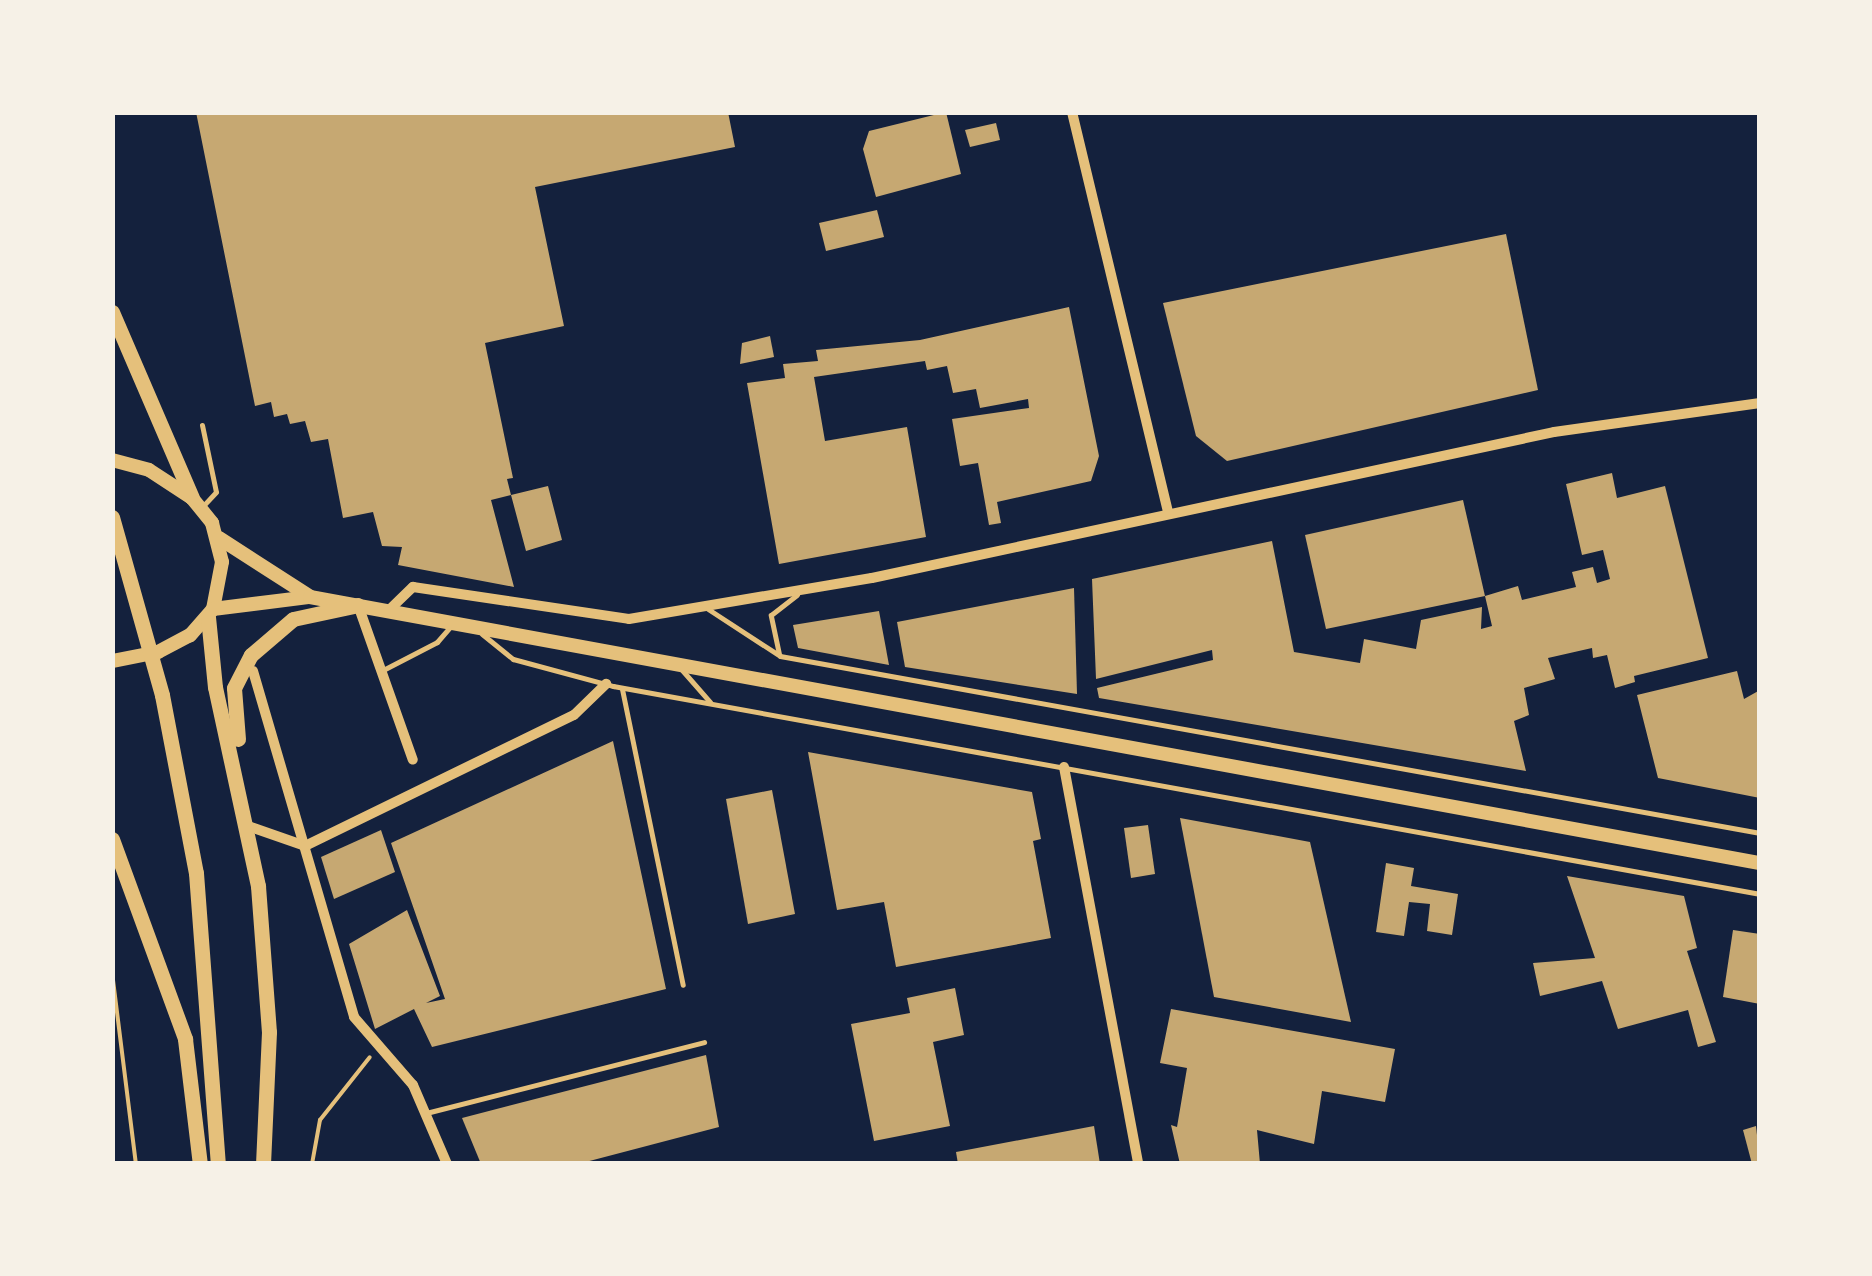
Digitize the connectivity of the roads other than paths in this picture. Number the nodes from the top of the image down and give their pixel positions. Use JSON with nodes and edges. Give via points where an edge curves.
{"nodes":[{"id":1,"x":1072,"y":112,"type":"edge"},
{"id":2,"x":112,"y":312,"type":"edge"},
{"id":3,"x":1760,"y":403,"type":"edge"},
{"id":4,"x":202,"y":426,"type":"dead end"},
{"id":5,"x":112,"y":460,"type":"edge"},
{"id":6,"x":197,"y":503,"type":"junction"},
{"id":7,"x":1168,"y":512,"type":"junction"},
{"id":8,"x":112,"y":518,"type":"edge"},
{"id":9,"x":218,"y":537,"type":"junction"},
{"id":10,"x":802,"y":592,"type":"junction"},
{"id":11,"x":310,"y":597,"type":"junction"},
{"id":12,"x":702,"y":604,"type":"junction"},
{"id":13,"x":358,"y":605,"type":"junction"},
{"id":14,"x":388,"y":610,"type":"junction"},
{"id":15,"x":211,"y":613,"type":"junction"},
{"id":16,"x":453,"y":623,"type":"junction"},
{"id":17,"x":472,"y":626,"type":"junction"},
{"id":18,"x":780,"y":656,"type":"junction"},
{"id":19,"x":112,"y":661,"type":"edge"},
{"id":20,"x":677,"y":664,"type":"junction"},
{"id":21,"x":253,"y":671,"type":"dead end"},
{"id":22,"x":380,"y":671,"type":"junction"},
{"id":23,"x":606,"y":684,"type":"junction"},
{"id":24,"x":622,"y":688,"type":"junction"},
{"id":25,"x":710,"y":702,"type":"junction"},
{"id":26,"x":413,"y":760,"type":"dead end"},
{"id":27,"x":1064,"y":767,"type":"junction"},
{"id":28,"x":243,"y":792,"type":"junction"},
{"id":29,"x":248,"y":826,"type":"junction"},
{"id":30,"x":1760,"y":834,"type":"edge"},
{"id":31,"x":112,"y":839,"type":"edge"},
{"id":32,"x":305,"y":846,"type":"junction"},
{"id":33,"x":1760,"y":863,"type":"edge"},
{"id":34,"x":1760,"y":894,"type":"edge"},
{"id":35,"x":683,"y":985,"type":"dead end"},
{"id":36,"x":704,"y":1042,"type":"dead end"},
{"id":37,"x":426,"y":1113,"type":"junction"},
{"id":38,"x":200,"y":1164,"type":"edge"},
{"id":39,"x":218,"y":1164,"type":"edge"},
{"id":40,"x":263,"y":1164,"type":"edge"},
{"id":41,"x":447,"y":1164,"type":"edge"},
{"id":42,"x":1138,"y":1164,"type":"edge"}],
"edges":[{"from":1,"to":7,"type":"street"},
{"from":2,"to":6,"type":"highway"},
{"from":3,"to":7,"type":"street","via":[[1554,432]]},
{"from":4,"to":6,"type":"lane","via":[[216,492]]},
{"from":5,"to":6,"type":"main road","via":[[149,470]]},
{"from":6,"to":9,"type":"main road"},
{"from":7,"to":10,"type":"street"},
{"from":8,"to":39,"type":"highway","via":[[162,695],[208,968]]},
{"from":9,"to":11,"type":"main road"},
{"from":9,"to":15,"type":"main road","via":[[222,577]]},
{"from":10,"to":12,"type":"street"},
{"from":10,"to":18,"type":"lane","via":[[771,615]]},
{"from":11,"to":13,"type":"main road"},
{"from":11,"to":15,"type":"main road"},
{"from":12,"to":14,"type":"street","via":[[607,619],[413,587]]},
{"from":12,"to":18,"type":"lane"},
{"from":13,"to":14,"type":"main road"},
{"from":13,"to":22,"type":"street"},
{"from":13,"to":28,"type":"highway","via":[[293,619],[250,655],[234,688]]},
{"from":14,"to":16,"type":"main road"},
{"from":15,"to":19,"type":"main road","via":[[173,646]]},
{"from":15,"to":28,"type":"highway","via":[[215,687]]},
{"from":16,"to":17,"type":"main road"},
{"from":16,"to":22,"type":"lane","via":[[437,642]]},
{"from":17,"to":20,"type":"main road"},
{"from":17,"to":23,"type":"lane","via":[[513,659]]},
{"from":18,"to":30,"type":"lane"},
{"from":20,"to":25,"type":"lane"},
{"from":20,"to":33,"type":"main road"},
{"from":21,"to":32,"type":"street"},
{"from":22,"to":26,"type":"street"},
{"from":23,"to":24,"type":"lane"},
{"from":23,"to":32,"type":"street","via":[[556,724]]},
{"from":24,"to":25,"type":"lane"},
{"from":24,"to":35,"type":"lane"},
{"from":25,"to":27,"type":"lane"},
{"from":27,"to":34,"type":"lane"},
{"from":27,"to":42,"type":"street"},
{"from":28,"to":29,"type":"highway"},
{"from":29,"to":32,"type":"street"},
{"from":29,"to":40,"type":"highway","via":[[269,1032]]},
{"from":31,"to":38,"type":"highway","via":[[185,1039]]},
{"from":32,"to":37,"type":"street","via":[[354,1017],[376,1050],[408,1078]]},
{"from":36,"to":37,"type":"lane"},
{"from":37,"to":41,"type":"street"}]}
